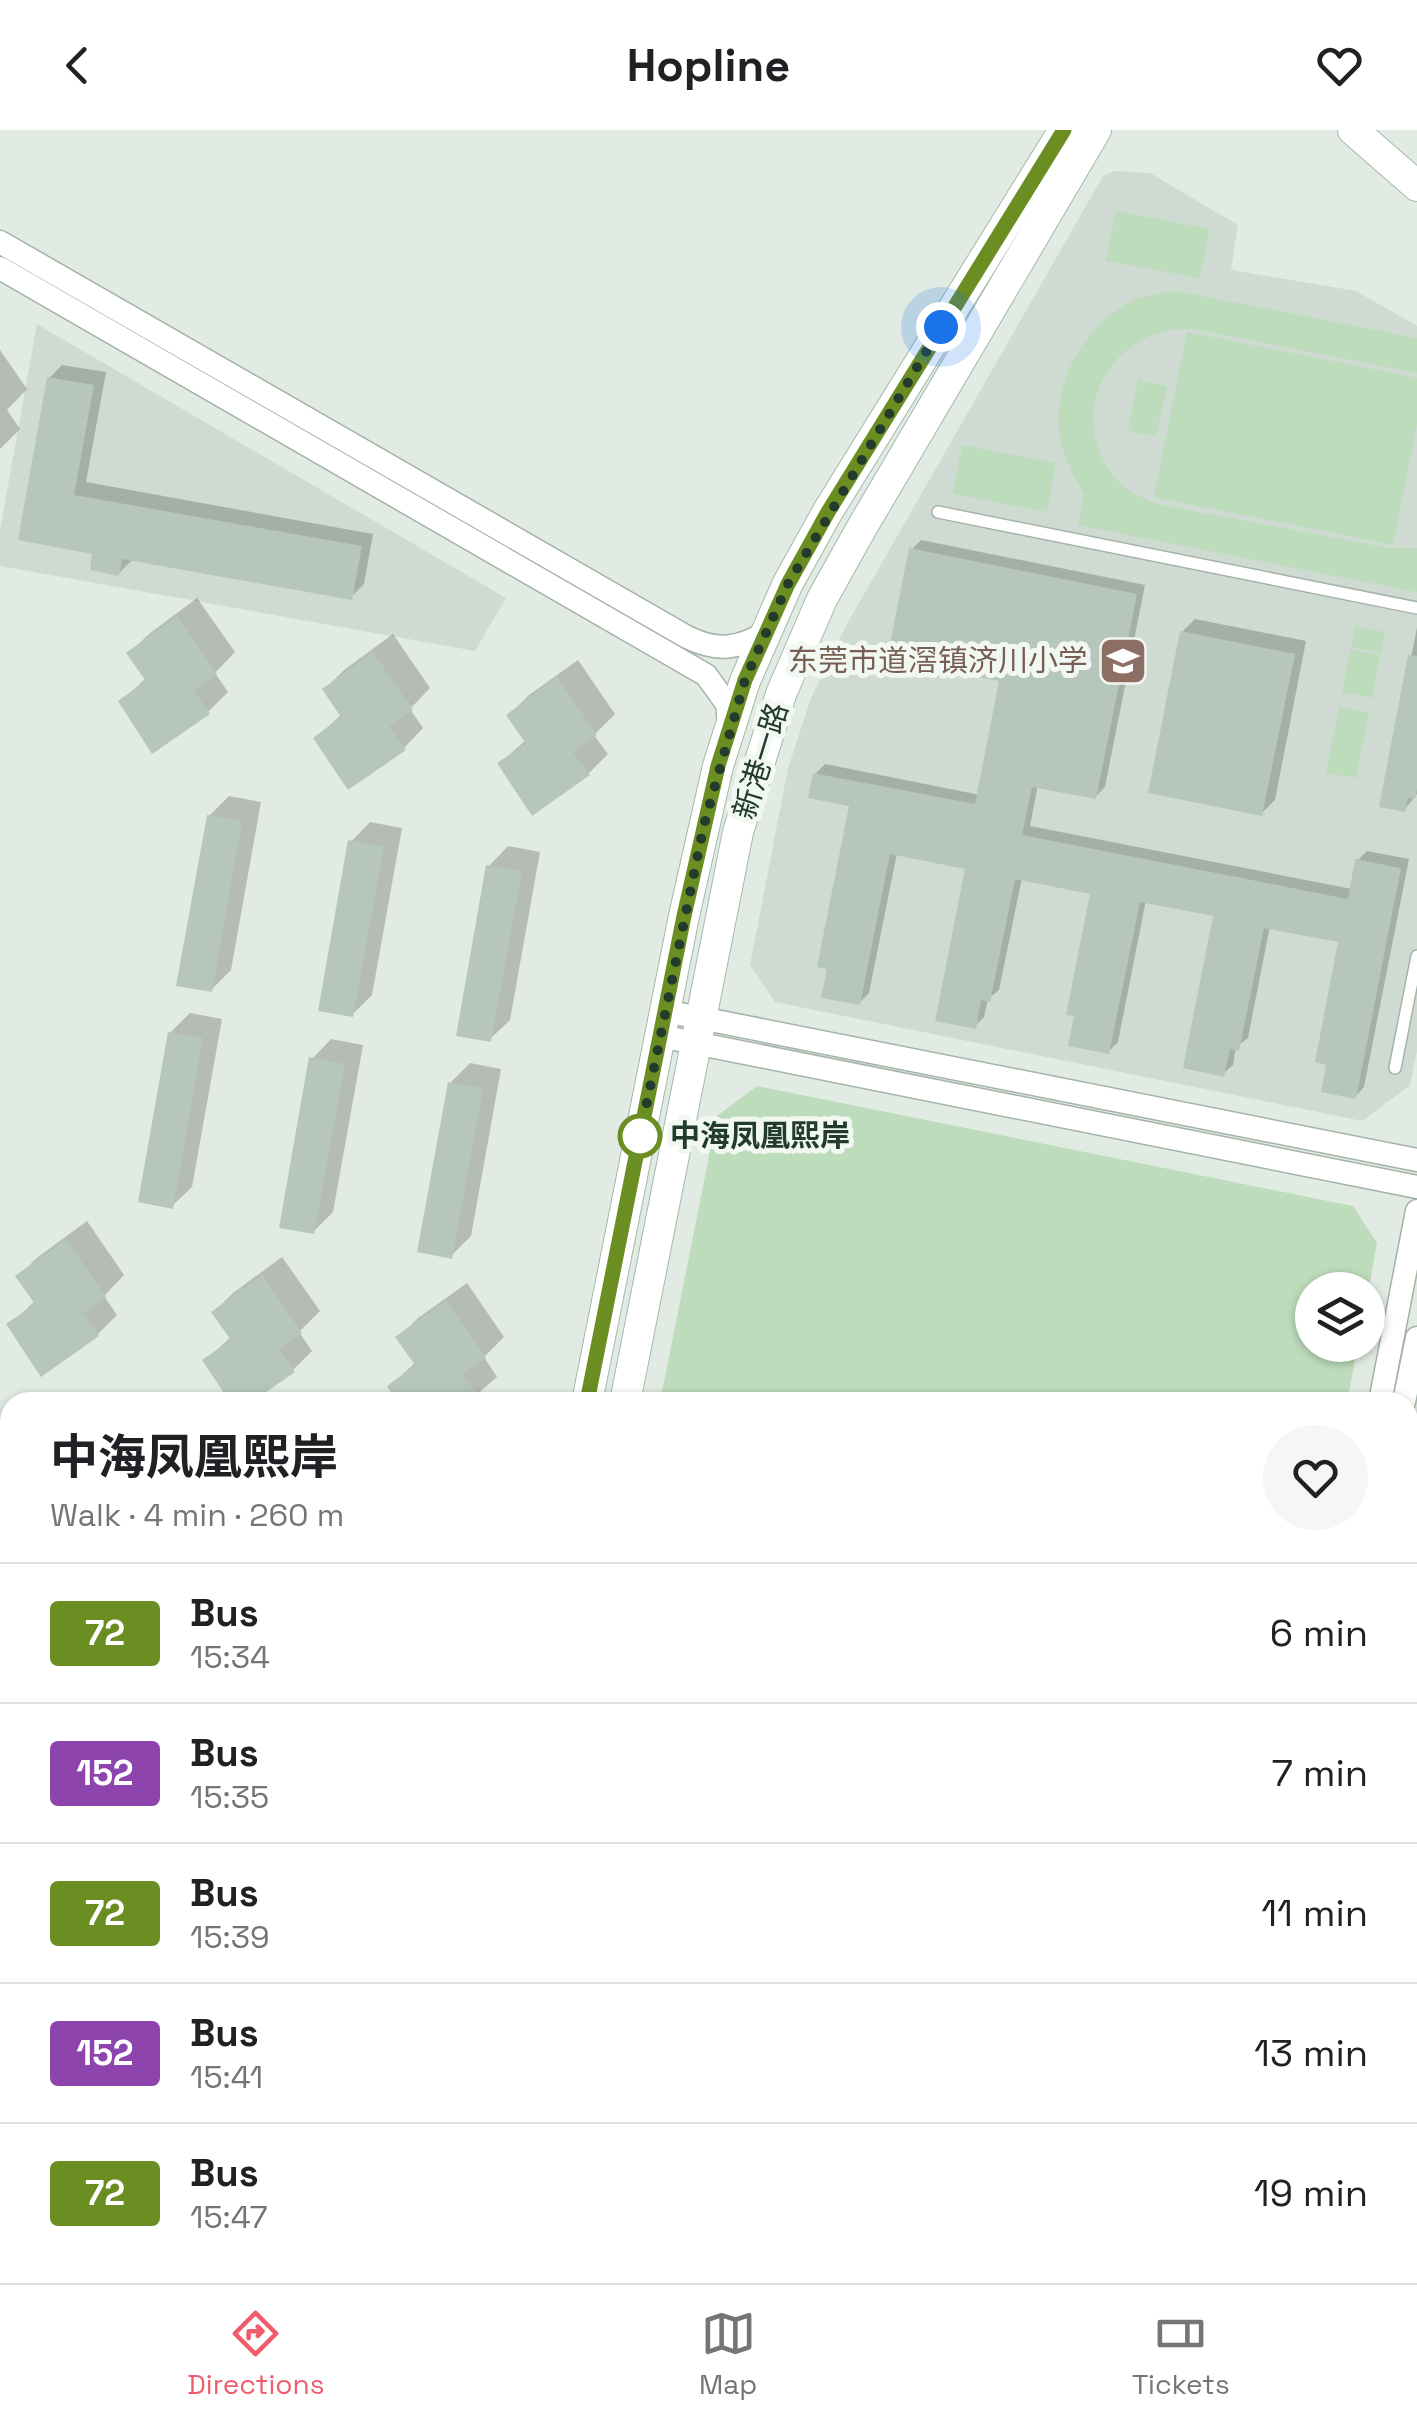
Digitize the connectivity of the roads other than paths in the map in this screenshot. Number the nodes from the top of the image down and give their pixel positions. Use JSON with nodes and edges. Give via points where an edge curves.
{"nodes":[{"id":1,"x":1064,"y":130,"type":"edge"},
{"id":2,"x":1096,"y":130,"type":"edge"},
{"id":3,"x":1353,"y":130,"type":"edge"},
{"id":4,"x":1417,"y":186,"type":"edge"},
{"id":5,"x":0,"y":242,"type":"edge"},
{"id":6,"x":0,"y":268,"type":"edge"},
{"id":7,"x":938,"y":512,"type":"dead end"},
{"id":8,"x":1417,"y":608,"type":"edge"},
{"id":9,"x":766,"y":632,"type":"junction"},
{"id":10,"x":730,"y":730,"type":"junction"},
{"id":11,"x":1417,"y":956,"type":"edge"},
{"id":12,"x":662,"y":1024,"type":"junction"},
{"id":13,"x":698,"y":1031,"type":"junction"},
{"id":14,"x":1395,"y":1068,"type":"dead end"},
{"id":15,"x":1417,"y":1160,"type":"edge"},
{"id":16,"x":1417,"y":1187,"type":"edge"},
{"id":17,"x":1417,"y":1211,"type":"edge"},
{"id":18,"x":1417,"y":1338,"type":"edge"},
{"id":19,"x":589,"y":1392,"type":"edge"},
{"id":20,"x":627,"y":1392,"type":"edge"},
{"id":21,"x":1382,"y":1392,"type":"edge"},
{"id":22,"x":1406,"y":1392,"type":"edge"}],
"edges":[{"from":1,"to":9,"type":"street","name":"新港一路","via":[[848,478]]},
{"from":2,"to":13,"type":"street","name":"新港一路","via":[[822,599],[754,774]]},
{"from":3,"to":4,"type":"street"},
{"from":5,"to":9,"type":"street","via":[[688,637],[727,648]]},
{"from":6,"to":10,"type":"street","via":[[706,676],[727,704]]},
{"from":7,"to":8,"type":"lane"},
{"from":9,"to":10,"type":"street","name":"新港一路"},
{"from":10,"to":12,"type":"street","name":"新港一路"},
{"from":11,"to":14,"type":"lane"},
{"from":12,"to":13,"type":"street"},
{"from":12,"to":19,"type":"street","name":"新港一路"},
{"from":13,"to":15,"type":"street"},
{"from":13,"to":16,"type":"street"},
{"from":13,"to":20,"type":"street","name":"新港一路"},
{"from":17,"to":21,"type":"street"},
{"from":18,"to":22,"type":"street"}]}
